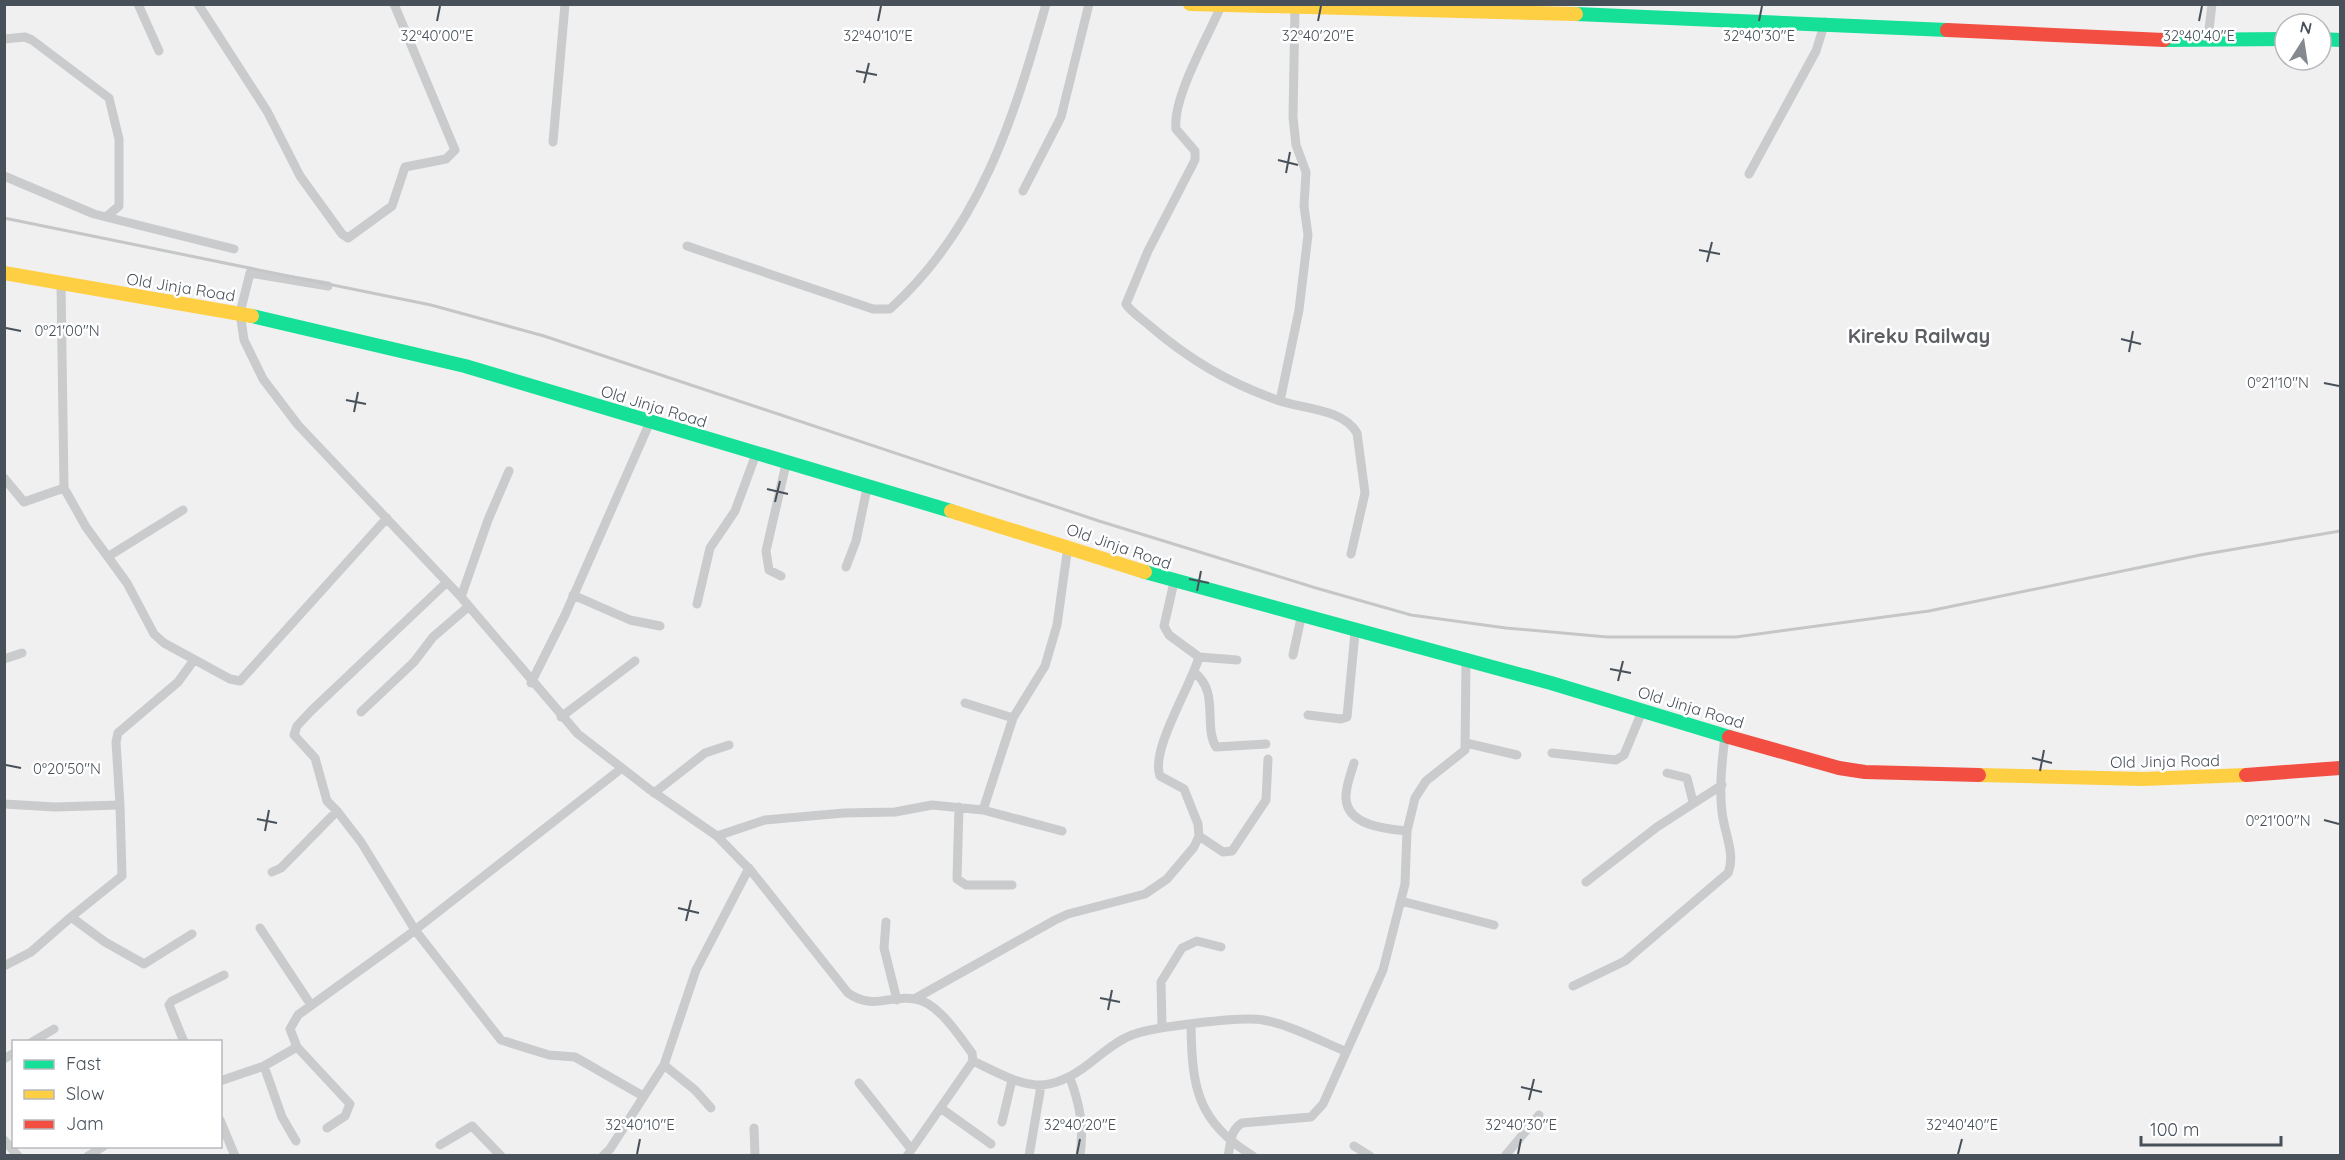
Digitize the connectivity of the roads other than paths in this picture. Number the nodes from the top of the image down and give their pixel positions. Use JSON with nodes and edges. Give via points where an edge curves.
{"nodes":[{"id":1,"x":138,"y":4,"type":"edge"},
{"id":2,"x":198,"y":4,"type":"edge"},
{"id":3,"x":394,"y":4,"type":"edge"},
{"id":4,"x":565,"y":4,"type":"edge"},
{"id":5,"x":1046,"y":4,"type":"edge"},
{"id":6,"x":1089,"y":4,"type":"edge"},
{"id":7,"x":1190,"y":4,"type":"edge"},
{"id":8,"x":2212,"y":4,"type":"edge"},
{"id":9,"x":1221,"y":6,"type":"edge"},
{"id":10,"x":1365,"y":7,"type":"edge"},
{"id":11,"x":1295,"y":9,"type":"junction"},
{"id":12,"x":1479,"y":9,"type":"edge"},
{"id":13,"x":1825,"y":22,"type":"junction"},
{"id":14,"x":4,"y":39,"type":"edge"},
{"id":15,"x":2208,"y":39,"type":"junction"},
{"id":16,"x":2273,"y":39,"type":"edge"},
{"id":17,"x":159,"y":51,"type":"dead end"},
{"id":18,"x":553,"y":142,"type":"dead end"},
{"id":19,"x":1749,"y":174,"type":"dead end"},
{"id":20,"x":4,"y":176,"type":"edge"},
{"id":21,"x":1023,"y":191,"type":"dead end"},
{"id":22,"x":119,"y":206,"type":"junction"},
{"id":23,"x":106,"y":217,"type":"junction"},
{"id":24,"x":127,"y":223,"type":"junction"},
{"id":25,"x":687,"y":246,"type":"dead end"},
{"id":26,"x":234,"y":249,"type":"dead end"},
{"id":27,"x":4,"y":273,"type":"edge"},
{"id":28,"x":61,"y":284,"type":"junction"},
{"id":29,"x":328,"y":286,"type":"dead end"},
{"id":30,"x":240,"y":313,"type":"junction"},
{"id":31,"x":1280,"y":401,"type":"junction"},
{"id":32,"x":650,"y":422,"type":"junction"},
{"id":33,"x":756,"y":454,"type":"junction"},
{"id":34,"x":786,"y":464,"type":"junction"},
{"id":35,"x":509,"y":471,"type":"dead end"},
{"id":36,"x":4,"y":478,"type":"edge"},
{"id":37,"x":64,"y":488,"type":"junction"},
{"id":38,"x":867,"y":488,"type":"junction"},
{"id":39,"x":183,"y":510,"type":"dead end"},
{"id":40,"x":387,"y":518,"type":"junction"},
{"id":41,"x":1068,"y":546,"type":"junction"},
{"id":42,"x":1351,"y":554,"type":"dead end"},
{"id":43,"x":109,"y":556,"type":"junction"},
{"id":44,"x":846,"y":567,"type":"dead end"},
{"id":45,"x":781,"y":576,"type":"dead end"},
{"id":46,"x":1174,"y":582,"type":"junction"},
{"id":47,"x":446,"y":583,"type":"junction"},
{"id":48,"x":573,"y":595,"type":"junction"},
{"id":49,"x":461,"y":597,"type":"junction"},
{"id":50,"x":697,"y":604,"type":"dead end"},
{"id":51,"x":468,"y":607,"type":"junction"},
{"id":52,"x":1301,"y":618,"type":"junction"},
{"id":53,"x":660,"y":626,"type":"dead end"},
{"id":54,"x":1355,"y":633,"type":"junction"},
{"id":55,"x":22,"y":653,"type":"dead end"},
{"id":56,"x":1293,"y":655,"type":"dead end"},
{"id":57,"x":1198,"y":657,"type":"junction"},
{"id":58,"x":4,"y":659,"type":"edge"},
{"id":59,"x":194,"y":660,"type":"junction"},
{"id":60,"x":1237,"y":660,"type":"dead end"},
{"id":61,"x":635,"y":661,"type":"dead end"},
{"id":62,"x":1466,"y":661,"type":"junction"},
{"id":63,"x":1194,"y":672,"type":"junction"},
{"id":64,"x":531,"y":683,"type":"junction"},
{"id":65,"x":965,"y":703,"type":"dead end"},
{"id":66,"x":1643,"y":710,"type":"junction"},
{"id":67,"x":361,"y":712,"type":"dead end"},
{"id":68,"x":1308,"y":715,"type":"dead end"},
{"id":69,"x":561,"y":717,"type":"junction"},
{"id":70,"x":1013,"y":718,"type":"junction"},
{"id":71,"x":1725,"y":736,"type":"junction"},
{"id":72,"x":1466,"y":743,"type":"junction"},
{"id":73,"x":1266,"y":744,"type":"dead end"},
{"id":74,"x":729,"y":745,"type":"dead end"},
{"id":75,"x":1552,"y":753,"type":"dead end"},
{"id":76,"x":1517,"y":755,"type":"dead end"},
{"id":77,"x":1268,"y":759,"type":"dead end"},
{"id":78,"x":1354,"y":763,"type":"dead end"},
{"id":79,"x":622,"y":768,"type":"junction"},
{"id":80,"x":2340,"y":768,"type":"edge"},
{"id":81,"x":1667,"y":773,"type":"dead end"},
{"id":82,"x":1722,"y":785,"type":"junction"},
{"id":83,"x":654,"y":793,"type":"junction"},
{"id":84,"x":1693,"y":802,"type":"junction"},
{"id":85,"x":4,"y":804,"type":"edge"},
{"id":86,"x":120,"y":805,"type":"junction"},
{"id":87,"x":959,"y":807,"type":"junction"},
{"id":88,"x":983,"y":810,"type":"junction"},
{"id":89,"x":338,"y":811,"type":"junction"},
{"id":90,"x":1062,"y":831,"type":"dead end"},
{"id":91,"x":1407,"y":831,"type":"junction"},
{"id":92,"x":717,"y":836,"type":"junction"},
{"id":93,"x":1199,"y":836,"type":"junction"},
{"id":94,"x":748,"y":868,"type":"junction"},
{"id":95,"x":272,"y":872,"type":"dead end"},
{"id":96,"x":1586,"y":882,"type":"dead end"},
{"id":97,"x":1012,"y":885,"type":"dead end"},
{"id":98,"x":1401,"y":901,"type":"junction"},
{"id":99,"x":71,"y":917,"type":"junction"},
{"id":100,"x":886,"y":922,"type":"dead end"},
{"id":101,"x":1494,"y":925,"type":"dead end"},
{"id":102,"x":260,"y":928,"type":"dead end"},
{"id":103,"x":415,"y":930,"type":"junction"},
{"id":104,"x":192,"y":934,"type":"dead end"},
{"id":105,"x":1221,"y":947,"type":"dead end"},
{"id":106,"x":4,"y":966,"type":"edge"},
{"id":107,"x":224,"y":975,"type":"dead end"},
{"id":108,"x":1573,"y":986,"type":"dead end"},
{"id":109,"x":916,"y":998,"type":"junction"},
{"id":110,"x":897,"y":1000,"type":"junction"},
{"id":111,"x":311,"y":1005,"type":"junction"},
{"id":112,"x":1162,"y":1026,"type":"junction"},
{"id":113,"x":1191,"y":1026,"type":"junction"},
{"id":114,"x":54,"y":1029,"type":"dead end"},
{"id":115,"x":34,"y":1040,"type":"edge"},
{"id":116,"x":184,"y":1040,"type":"edge"},
{"id":117,"x":297,"y":1047,"type":"junction"},
{"id":118,"x":1345,"y":1051,"type":"junction"},
{"id":119,"x":973,"y":1061,"type":"junction"},
{"id":120,"x":664,"y":1065,"type":"junction"},
{"id":121,"x":264,"y":1066,"type":"junction"},
{"id":122,"x":1070,"y":1078,"type":"junction"},
{"id":123,"x":222,"y":1080,"type":"edge"},
{"id":124,"x":1012,"y":1080,"type":"junction"},
{"id":125,"x":859,"y":1083,"type":"dead end"},
{"id":126,"x":1041,"y":1086,"type":"junction"},
{"id":127,"x":644,"y":1096,"type":"junction"},
{"id":128,"x":711,"y":1108,"type":"dead end"},
{"id":129,"x":942,"y":1109,"type":"junction"},
{"id":130,"x":1539,"y":1115,"type":"dead end"},
{"id":131,"x":1002,"y":1122,"type":"dead end"},
{"id":132,"x":222,"y":1125,"type":"edge"},
{"id":133,"x":327,"y":1128,"type":"dead end"},
{"id":134,"x":754,"y":1128,"type":"dead end"},
{"id":135,"x":4,"y":1140,"type":"edge"},
{"id":136,"x":296,"y":1141,"type":"dead end"},
{"id":137,"x":1231,"y":1142,"type":"junction"},
{"id":138,"x":991,"y":1144,"type":"dead end"},
{"id":139,"x":440,"y":1145,"type":"dead end"},
{"id":140,"x":1353,"y":1146,"type":"dead end"},
{"id":141,"x":909,"y":1152,"type":"edge"},
{"id":142,"x":18,"y":1155,"type":"edge"},
{"id":143,"x":235,"y":1155,"type":"edge"},
{"id":144,"x":501,"y":1155,"type":"edge"},
{"id":145,"x":603,"y":1155,"type":"edge"},
{"id":146,"x":755,"y":1155,"type":"edge"},
{"id":147,"x":1029,"y":1155,"type":"edge"},
{"id":148,"x":1080,"y":1155,"type":"edge"},
{"id":149,"x":1228,"y":1155,"type":"edge"},
{"id":150,"x":1253,"y":1155,"type":"edge"},
{"id":151,"x":1370,"y":1155,"type":"edge"},
{"id":152,"x":1505,"y":1155,"type":"edge"}],
"edges":[{"from":1,"to":17,"type":"street"},
{"from":2,"to":3,"type":"street","via":[[267,111],[300,176],[348,238],[392,206],[405,167],[446,159],[455,150]]},
{"from":4,"to":18,"type":"street"},
{"from":5,"to":25,"type":"street","via":[[1024,82],[970,212],[929,270],[890,309],[873,309]]},
{"from":6,"to":21,"type":"street","via":[[1061,117]]},
{"from":7,"to":9,"type":"main road"},
{"from":8,"to":15,"type":"street"},
{"from":9,"to":11,"type":"main road"},
{"from":9,"to":31,"type":"street","via":[[1181,92],[1176,113],[1176,129],[1195,151],[1195,160],[1126,304],[1174,347],[1216,375]]},
{"from":10,"to":11,"type":"main road"},
{"from":10,"to":12,"type":"main road"},
{"from":11,"to":31,"type":"street","via":[[1293,117],[1296,145],[1306,172],[1304,206],[1308,235],[1299,310]]},
{"from":12,"to":13,"type":"main road"},
{"from":13,"to":15,"type":"main road","via":[[2138,40]]},
{"from":13,"to":19,"type":"street","via":[[1807,67]]},
{"from":14,"to":22,"type":"street","via":[[32,40],[110,98],[119,139]]},
{"from":15,"to":16,"type":"main road"},
{"from":20,"to":23,"type":"street"},
{"from":22,"to":23,"type":"street"},
{"from":22,"to":24,"type":"street"},
{"from":23,"to":24,"type":"street"},
{"from":24,"to":26,"type":"street"},
{"from":27,"to":28,"type":"main road","name":"Old Jinja Road"},
{"from":28,"to":30,"type":"main road","name":"Old Jinja Road"},
{"from":28,"to":37,"type":"street"},
{"from":29,"to":30,"type":"street","via":[[250,273]]},
{"from":30,"to":32,"type":"main road","name":"Old Jinja Road","via":[[465,366]]},
{"from":30,"to":40,"type":"street","via":[[248,352],[280,402]]},
{"from":31,"to":42,"type":"street","via":[[1348,422],[1357,433],[1365,493]]},
{"from":32,"to":33,"type":"main road","name":"Old Jinja Road"},
{"from":32,"to":48,"type":"street"},
{"from":33,"to":34,"type":"main road","name":"Old Jinja Road"},
{"from":33,"to":50,"type":"street","via":[[735,511],[710,548]]},
{"from":34,"to":38,"type":"main road","name":"Old Jinja Road"},
{"from":34,"to":45,"type":"street","via":[[766,551],[769,570]]},
{"from":35,"to":49,"type":"street"},
{"from":36,"to":37,"type":"street","via":[[24,502]]},
{"from":37,"to":43,"type":"street","via":[[86,527]]},
{"from":38,"to":41,"type":"main road","name":"Old Jinja Road"},
{"from":38,"to":44,"type":"street"},
{"from":39,"to":43,"type":"street"},
{"from":40,"to":47,"type":"street"},
{"from":40,"to":59,"type":"street","via":[[243,679],[234,681]]},
{"from":41,"to":46,"type":"main road","name":"Old Jinja Road"},
{"from":41,"to":70,"type":"street","via":[[1058,618],[1047,657]]},
{"from":43,"to":59,"type":"street","via":[[154,634]]},
{"from":46,"to":52,"type":"main road","name":"Old Jinja Road"},
{"from":46,"to":57,"type":"street","via":[[1164,626],[1169,635]]},
{"from":47,"to":49,"type":"street"},
{"from":47,"to":89,"type":"street","via":[[294,731],[315,758],[327,801]]},
{"from":48,"to":53,"type":"street","via":[[630,620]]},
{"from":48,"to":64,"type":"street"},
{"from":49,"to":51,"type":"street"},
{"from":51,"to":64,"type":"street"},
{"from":51,"to":67,"type":"street","via":[[433,637],[414,662]]},
{"from":52,"to":54,"type":"main road","name":"Old Jinja Road"},
{"from":52,"to":56,"type":"street"},
{"from":54,"to":62,"type":"main road","name":"Old Jinja Road"},
{"from":54,"to":68,"type":"street","via":[[1347,717]]},
{"from":55,"to":58,"type":"street"},
{"from":57,"to":60,"type":"street"},
{"from":57,"to":63,"type":"street"},
{"from":59,"to":86,"type":"street","via":[[178,682],[118,733]]},
{"from":61,"to":69,"type":"street"},
{"from":62,"to":66,"type":"main road","name":"Old Jinja Road"},
{"from":62,"to":72,"type":"street"},
{"from":63,"to":73,"type":"street","via":[[1207,690],[1216,747]]},
{"from":63,"to":93,"type":"street","via":[[1157,768],[1160,776],[1184,789]]},
{"from":64,"to":69,"type":"street"},
{"from":65,"to":70,"type":"street"},
{"from":66,"to":71,"type":"main road","name":"Old Jinja Road"},
{"from":66,"to":75,"type":"street","via":[[1624,755],[1617,760]]},
{"from":69,"to":79,"type":"street"},
{"from":70,"to":88,"type":"street"},
{"from":71,"to":80,"type":"main road","name":"Old Jinja Road","via":[[1865,772],[2143,779]]},
{"from":71,"to":82,"type":"street"},
{"from":72,"to":76,"type":"street"},
{"from":72,"to":91,"type":"street","via":[[1465,750],[1420,789]]},
{"from":74,"to":83,"type":"street","via":[[705,753]]},
{"from":77,"to":93,"type":"street","via":[[1266,800],[1232,851],[1223,852]]},
{"from":78,"to":91,"type":"street","via":[[1346,798],[1349,810],[1360,820],[1382,829]]},
{"from":79,"to":83,"type":"street"},
{"from":79,"to":103,"type":"street"},
{"from":81,"to":84,"type":"street","via":[[1687,778]]},
{"from":82,"to":84,"type":"street"},
{"from":82,"to":108,"type":"street","via":[[1731,865],[1728,873],[1625,961]]},
{"from":83,"to":92,"type":"street"},
{"from":84,"to":96,"type":"street"},
{"from":85,"to":86,"type":"street"},
{"from":86,"to":99,"type":"street","via":[[122,876]]},
{"from":87,"to":88,"type":"street"},
{"from":87,"to":92,"type":"street","via":[[924,805],[895,812],[765,820]]},
{"from":87,"to":97,"type":"street","via":[[957,879],[966,885]]},
{"from":88,"to":90,"type":"street"},
{"from":89,"to":95,"type":"street","via":[[281,868]]},
{"from":89,"to":103,"type":"street","via":[[362,842]]},
{"from":91,"to":98,"type":"street","via":[[1408,863]]},
{"from":92,"to":94,"type":"street"},
{"from":93,"to":109,"type":"street","via":[[1156,890],[1068,914]]},
{"from":94,"to":110,"type":"street","via":[[848,993],[870,1003]]},
{"from":94,"to":120,"type":"street","via":[[696,970]]},
{"from":98,"to":101,"type":"street"},
{"from":98,"to":118,"type":"street","via":[[1374,992]]},
{"from":99,"to":104,"type":"street","via":[[144,964]]},
{"from":99,"to":106,"type":"street","via":[[31,952]]},
{"from":100,"to":110,"type":"street","via":[[884,948]]},
{"from":102,"to":111,"type":"street"},
{"from":103,"to":111,"type":"street"},
{"from":103,"to":127,"type":"street","via":[[501,1040],[549,1055],[575,1057]]},
{"from":105,"to":112,"type":"street","via":[[1197,941],[1182,948],[1161,982]]},
{"from":107,"to":116,"type":"street","via":[[172,1001],[170,1005]]},
{"from":109,"to":110,"type":"street"},
{"from":109,"to":119,"type":"street","via":[[952,1026],[972,1053]]},
{"from":111,"to":117,"type":"street","via":[[292,1024],[291,1034]]},
{"from":112,"to":113,"type":"street"},
{"from":112,"to":122,"type":"street","via":[[1118,1042]]},
{"from":113,"to":118,"type":"street","via":[[1261,1019]]},
{"from":113,"to":137,"type":"street","via":[[1191,1058],[1200,1101]]},
{"from":114,"to":115,"type":"street"},
{"from":117,"to":121,"type":"street"},
{"from":117,"to":133,"type":"street","via":[[350,1104],[345,1116]]},
{"from":118,"to":137,"type":"street","via":[[1317,1112],[1303,1119],[1242,1123],[1233,1131]]},
{"from":119,"to":124,"type":"street"},
{"from":119,"to":129,"type":"street"},
{"from":120,"to":127,"type":"street"},
{"from":120,"to":128,"type":"street"},
{"from":121,"to":123,"type":"street"},
{"from":121,"to":136,"type":"street","via":[[282,1117]]},
{"from":122,"to":126,"type":"street"},
{"from":122,"to":148,"type":"street","via":[[1081,1107]]},
{"from":124,"to":126,"type":"street"},
{"from":124,"to":131,"type":"street"},
{"from":125,"to":141,"type":"street"},
{"from":126,"to":147,"type":"street"},
{"from":127,"to":145,"type":"street"},
{"from":129,"to":138,"type":"street"},
{"from":129,"to":141,"type":"street"},
{"from":130,"to":152,"type":"street"},
{"from":132,"to":143,"type":"street"},
{"from":134,"to":146,"type":"street"},
{"from":135,"to":142,"type":"street"},
{"from":137,"to":149,"type":"street"},
{"from":137,"to":150,"type":"street"},
{"from":139,"to":144,"type":"street","via":[[472,1126]]},
{"from":140,"to":151,"type":"street"}]}
